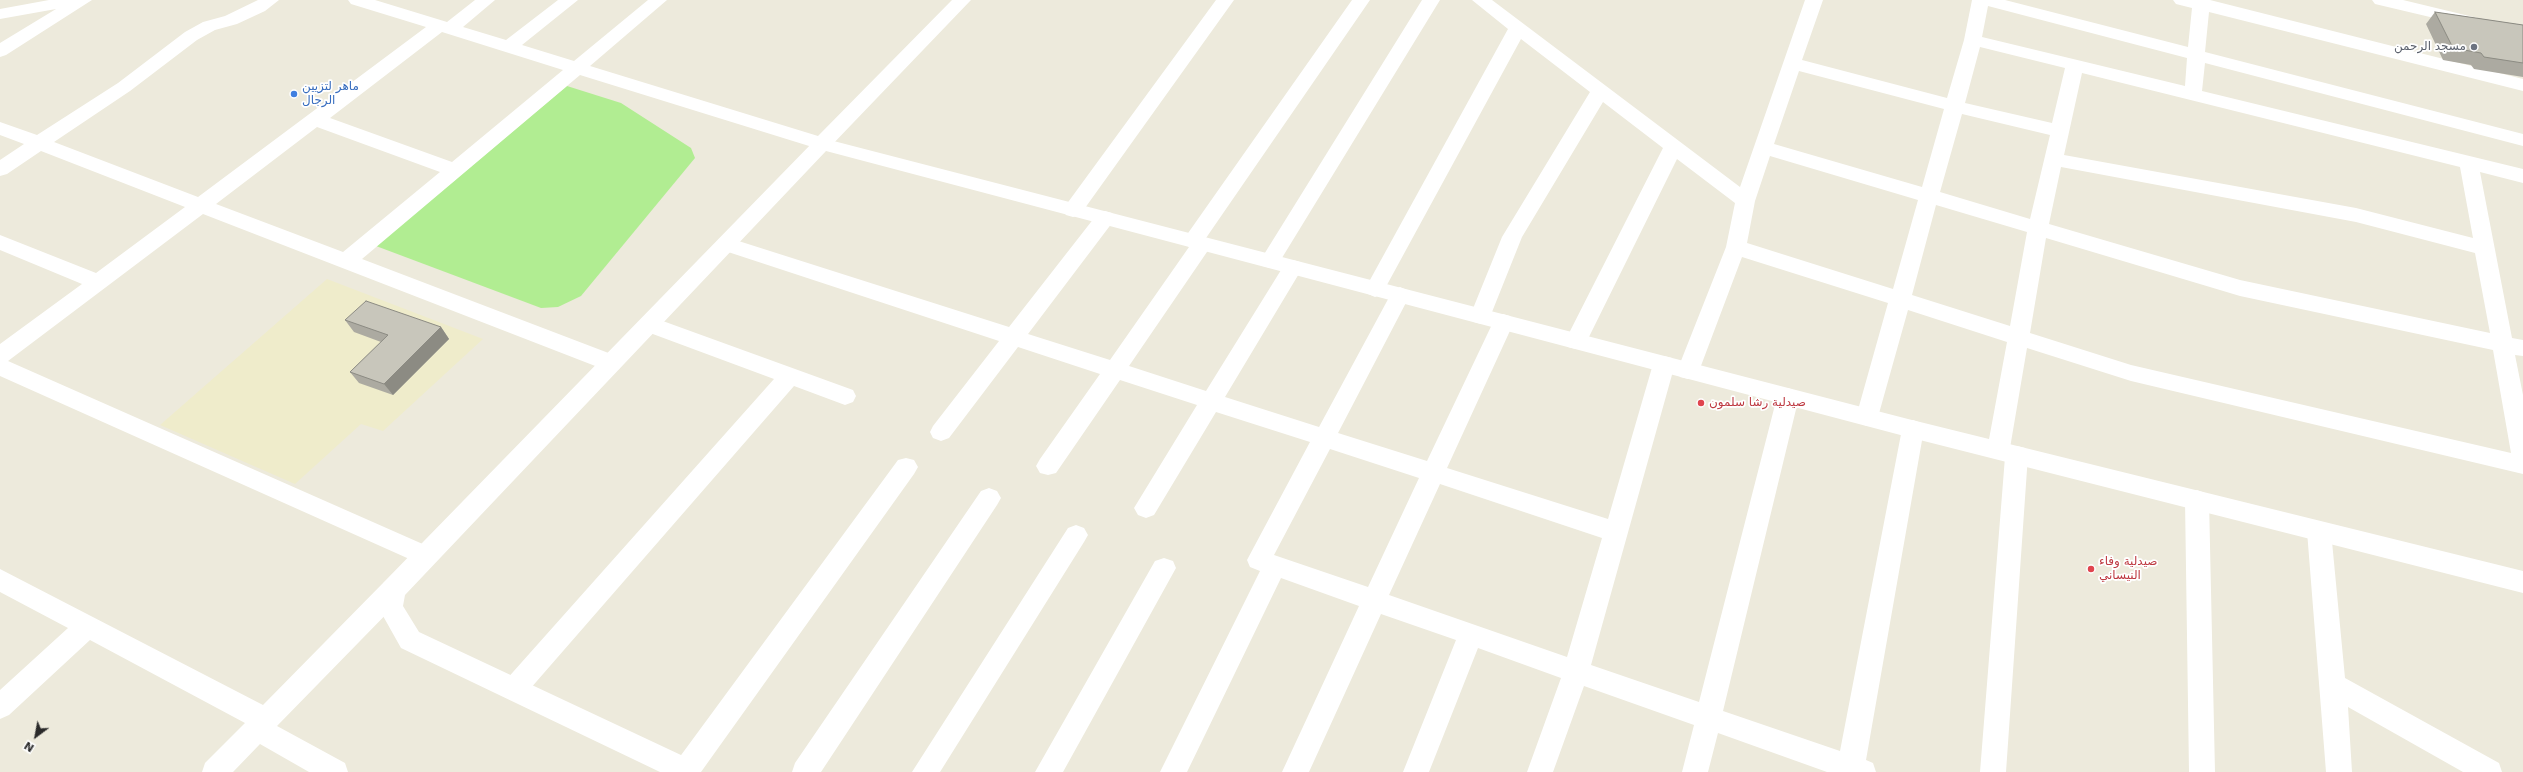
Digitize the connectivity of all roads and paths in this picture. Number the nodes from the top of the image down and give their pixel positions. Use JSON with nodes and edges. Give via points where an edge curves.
{"nodes":[{"id":1,"x":3,"y":0,"type":"edge"},
{"id":2,"x":75,"y":0,"type":"edge"},
{"id":3,"x":83,"y":0,"type":"edge"},
{"id":4,"x":270,"y":0,"type":"edge"},
{"id":5,"x":357,"y":0,"type":"edge"},
{"id":6,"x":486,"y":0,"type":"edge"},
{"id":7,"x":569,"y":0,"type":"edge"},
{"id":8,"x":658,"y":0,"type":"edge"},
{"id":9,"x":962,"y":0,"type":"edge"},
{"id":10,"x":1225,"y":0,"type":"edge"},
{"id":11,"x":1361,"y":0,"type":"edge"},
{"id":12,"x":1431,"y":0,"type":"edge"},
{"id":13,"x":1481,"y":0,"type":"edge"},
{"id":14,"x":1814,"y":0,"type":"edge"},
{"id":15,"x":1981,"y":0,"type":"edge"},
{"id":16,"x":1985,"y":0,"type":"edge"},
{"id":17,"x":2182,"y":0,"type":"edge"},
{"id":18,"x":2381,"y":0,"type":"edge"},
{"id":19,"x":0,"y":2,"type":"edge"},
{"id":20,"x":2201,"y":2,"type":"edge"},
{"id":21,"x":0,"y":14,"type":"edge"},
{"id":22,"x":444,"y":27,"type":"junction"},
{"id":23,"x":1518,"y":28,"type":"junction"},
{"id":24,"x":2523,"y":34,"type":"edge"},
{"id":25,"x":1973,"y":40,"type":"junction"},
{"id":26,"x":509,"y":47,"type":"junction"},
{"id":27,"x":0,"y":51,"type":"edge"},
{"id":28,"x":2195,"y":55,"type":"junction"},
{"id":29,"x":1792,"y":63,"type":"junction"},
{"id":30,"x":2075,"y":65,"type":"junction"},
{"id":31,"x":576,"y":68,"type":"junction"},
{"id":32,"x":2523,"y":85,"type":"edge"},
{"id":33,"x":1600,"y":91,"type":"junction"},
{"id":34,"x":2193,"y":94,"type":"junction"},
{"id":35,"x":1954,"y":106,"type":"junction"},
{"id":36,"x":315,"y":119,"type":"junction"},
{"id":37,"x":0,"y":128,"type":"edge"},
{"id":38,"x":2059,"y":131,"type":"junction"},
{"id":39,"x":2523,"y":140,"type":"edge"},
{"id":40,"x":38,"y":143,"type":"junction"},
{"id":41,"x":822,"y":144,"type":"junction"},
{"id":42,"x":1674,"y":147,"type":"junction"},
{"id":43,"x":1763,"y":147,"type":"junction"},
{"id":44,"x":2052,"y":159,"type":"junction"},
{"id":45,"x":2469,"y":163,"type":"junction"},
{"id":46,"x":0,"y":169,"type":"edge"},
{"id":47,"x":454,"y":170,"type":"junction"},
{"id":48,"x":2523,"y":176,"type":"edge"},
{"id":49,"x":1930,"y":194,"type":"junction"},
{"id":50,"x":1745,"y":201,"type":"junction"},
{"id":51,"x":200,"y":205,"type":"junction"},
{"id":52,"x":1073,"y":210,"type":"junction"},
{"id":53,"x":1105,"y":218,"type":"junction"},
{"id":54,"x":2038,"y":228,"type":"junction"},
{"id":55,"x":0,"y":242,"type":"edge"},
{"id":56,"x":1198,"y":243,"type":"junction"},
{"id":57,"x":726,"y":244,"type":"junction"},
{"id":58,"x":1736,"y":247,"type":"junction"},
{"id":59,"x":2485,"y":248,"type":"junction"},
{"id":60,"x":346,"y":261,"type":"junction"},
{"id":61,"x":1270,"y":261,"type":"junction"},
{"id":62,"x":1293,"y":267,"type":"junction"},
{"id":63,"x":98,"y":282,"type":"junction"},
{"id":64,"x":1375,"y":289,"type":"junction"},
{"id":65,"x":1400,"y":295,"type":"junction"},
{"id":66,"x":1900,"y":300,"type":"junction"},
{"id":67,"x":1492,"y":319,"type":"junction"},
{"id":68,"x":649,"y":324,"type":"junction"},
{"id":69,"x":1014,"y":337,"type":"junction"},
{"id":70,"x":2018,"y":337,"type":"junction"},
{"id":71,"x":1576,"y":341,"type":"junction"},
{"id":72,"x":2503,"y":344,"type":"junction"},
{"id":73,"x":2523,"y":348,"type":"edge"},
{"id":74,"x":0,"y":356,"type":"edge"},
{"id":75,"x":611,"y":363,"type":"junction"},
{"id":76,"x":1664,"y":364,"type":"junction"},
{"id":77,"x":0,"y":367,"type":"edge"},
{"id":78,"x":1115,"y":370,"type":"junction"},
{"id":79,"x":1688,"y":371,"type":"junction"},
{"id":80,"x":790,"y":376,"type":"junction"},
{"id":81,"x":845,"y":396,"type":"dead end"},
{"id":82,"x":1788,"y":396,"type":"junction"},
{"id":83,"x":1211,"y":401,"type":"junction"},
{"id":84,"x":1867,"y":417,"type":"junction"},
{"id":85,"x":1913,"y":429,"type":"junction"},
{"id":86,"x":942,"y":432,"type":"dead end"},
{"id":87,"x":1324,"y":437,"type":"junction"},
{"id":88,"x":2008,"y":453,"type":"junction"},
{"id":89,"x":2523,"y":455,"type":"edge"},
{"id":90,"x":2523,"y":465,"type":"edge"},
{"id":91,"x":1048,"y":466,"type":"dead end"},
{"id":92,"x":906,"y":467,"type":"dead end"},
{"id":93,"x":1434,"y":473,"type":"junction"},
{"id":94,"x":989,"y":498,"type":"dead end"},
{"id":95,"x":2197,"y":500,"type":"junction"},
{"id":96,"x":1146,"y":508,"type":"dead end"},
{"id":97,"x":2319,"y":531,"type":"junction"},
{"id":98,"x":1616,"y":532,"type":"junction"},
{"id":99,"x":1076,"y":535,"type":"dead end"},
{"id":100,"x":425,"y":556,"type":"junction"},
{"id":101,"x":1276,"y":565,"type":"junction"},
{"id":102,"x":1164,"y":568,"type":"dead end"},
{"id":103,"x":0,"y":580,"type":"edge"},
{"id":104,"x":2523,"y":582,"type":"edge"},
{"id":105,"x":393,"y":590,"type":"junction"},
{"id":106,"x":1374,"y":600,"type":"junction"},
{"id":107,"x":88,"y":626,"type":"junction"},
{"id":108,"x":1470,"y":634,"type":"junction"},
{"id":109,"x":1576,"y":671,"type":"junction"},
{"id":110,"x":2333,"y":685,"type":"junction"},
{"id":111,"x":514,"y":690,"type":"junction"},
{"id":112,"x":0,"y":707,"type":"edge"},
{"id":113,"x":1708,"y":718,"type":"junction"},
{"id":114,"x":262,"y":724,"type":"junction"},
{"id":115,"x":1854,"y":771,"type":"edge"},
{"id":116,"x":215,"y":772,"type":"edge"},
{"id":117,"x":335,"y":772,"type":"edge"},
{"id":118,"x":687,"y":772,"type":"edge"},
{"id":119,"x":805,"y":772,"type":"edge"},
{"id":120,"x":925,"y":772,"type":"edge"},
{"id":121,"x":1048,"y":772,"type":"edge"},
{"id":122,"x":1173,"y":772,"type":"edge"},
{"id":123,"x":1295,"y":772,"type":"edge"},
{"id":124,"x":1416,"y":772,"type":"edge"},
{"id":125,"x":1540,"y":772,"type":"edge"},
{"id":126,"x":1695,"y":772,"type":"edge"},
{"id":127,"x":1993,"y":772,"type":"edge"},
{"id":128,"x":2202,"y":772,"type":"edge"},
{"id":129,"x":2339,"y":772,"type":"edge"},
{"id":130,"x":2489,"y":772,"type":"edge"}],
"edges":[{"from":1,"to":19,"type":"street"},
{"from":2,"to":21,"type":"street"},
{"from":3,"to":27,"type":"street"},
{"from":4,"to":40,"type":"street","via":[[231,20],[209,26],[191,36],[124,87]]},
{"from":5,"to":22,"type":"street"},
{"from":6,"to":22,"type":"street"},
{"from":7,"to":26,"type":"street"},
{"from":8,"to":31,"type":"street"},
{"from":9,"to":41,"type":"street"},
{"from":10,"to":52,"type":"street"},
{"from":11,"to":56,"type":"street"},
{"from":12,"to":61,"type":"street"},
{"from":13,"to":23,"type":"street"},
{"from":14,"to":29,"type":"street"},
{"from":15,"to":25,"type":"street"},
{"from":16,"to":28,"type":"street"},
{"from":17,"to":20,"type":"street"},
{"from":18,"to":24,"type":"street"},
{"from":20,"to":28,"type":"street"},
{"from":20,"to":32,"type":"street"},
{"from":22,"to":26,"type":"street"},
{"from":22,"to":36,"type":"street"},
{"from":23,"to":33,"type":"street"},
{"from":23,"to":64,"type":"street"},
{"from":25,"to":30,"type":"street"},
{"from":25,"to":35,"type":"street"},
{"from":26,"to":31,"type":"street"},
{"from":28,"to":34,"type":"street"},
{"from":28,"to":39,"type":"street"},
{"from":29,"to":35,"type":"street"},
{"from":29,"to":43,"type":"street"},
{"from":30,"to":34,"type":"street"},
{"from":30,"to":38,"type":"street"},
{"from":31,"to":41,"type":"street"},
{"from":31,"to":47,"type":"street"},
{"from":33,"to":42,"type":"street"},
{"from":33,"to":67,"type":"street","via":[[1512,238]]},
{"from":34,"to":45,"type":"street"},
{"from":35,"to":38,"type":"street"},
{"from":35,"to":49,"type":"street"},
{"from":36,"to":47,"type":"street"},
{"from":36,"to":51,"type":"street"},
{"from":37,"to":40,"type":"street"},
{"from":38,"to":44,"type":"street"},
{"from":40,"to":46,"type":"street"},
{"from":40,"to":51,"type":"street"},
{"from":41,"to":52,"type":"street"},
{"from":41,"to":57,"type":"street"},
{"from":42,"to":50,"type":"street"},
{"from":42,"to":71,"type":"street"},
{"from":43,"to":49,"type":"street"},
{"from":43,"to":50,"type":"street"},
{"from":44,"to":54,"type":"street"},
{"from":44,"to":59,"type":"street","via":[[2356,215]]},
{"from":45,"to":48,"type":"street"},
{"from":45,"to":59,"type":"street"},
{"from":47,"to":60,"type":"street"},
{"from":49,"to":54,"type":"street"},
{"from":49,"to":66,"type":"street"},
{"from":50,"to":58,"type":"street"},
{"from":51,"to":60,"type":"street"},
{"from":51,"to":63,"type":"street"},
{"from":52,"to":53,"type":"street"},
{"from":53,"to":56,"type":"street"},
{"from":53,"to":69,"type":"street"},
{"from":54,"to":70,"type":"street"},
{"from":54,"to":72,"type":"street","via":[[2240,288]]},
{"from":55,"to":63,"type":"street"},
{"from":56,"to":61,"type":"street"},
{"from":56,"to":78,"type":"street"},
{"from":57,"to":68,"type":"street"},
{"from":57,"to":69,"type":"street"},
{"from":58,"to":66,"type":"street"},
{"from":58,"to":79,"type":"street"},
{"from":59,"to":72,"type":"street"},
{"from":60,"to":75,"type":"street"},
{"from":61,"to":62,"type":"street"},
{"from":62,"to":64,"type":"street"},
{"from":62,"to":83,"type":"street"},
{"from":63,"to":74,"type":"street"},
{"from":64,"to":65,"type":"street"},
{"from":65,"to":67,"type":"street"},
{"from":65,"to":87,"type":"street"},
{"from":66,"to":70,"type":"street"},
{"from":66,"to":84,"type":"street"},
{"from":67,"to":71,"type":"street"},
{"from":67,"to":93,"type":"street"},
{"from":68,"to":75,"type":"street"},
{"from":68,"to":80,"type":"street"},
{"from":69,"to":78,"type":"street"},
{"from":69,"to":86,"type":"street"},
{"from":70,"to":88,"type":"street"},
{"from":70,"to":90,"type":"street","via":[[2131,373]]},
{"from":71,"to":76,"type":"street"},
{"from":72,"to":73,"type":"street"},
{"from":72,"to":89,"type":"street"},
{"from":75,"to":100,"type":"street"},
{"from":76,"to":79,"type":"street"},
{"from":76,"to":98,"type":"street"},
{"from":77,"to":100,"type":"street"},
{"from":78,"to":83,"type":"street"},
{"from":78,"to":91,"type":"street"},
{"from":79,"to":82,"type":"street"},
{"from":80,"to":81,"type":"street"},
{"from":80,"to":111,"type":"street"},
{"from":82,"to":84,"type":"street"},
{"from":82,"to":113,"type":"street"},
{"from":83,"to":87,"type":"street"},
{"from":83,"to":96,"type":"street"},
{"from":84,"to":85,"type":"street"},
{"from":85,"to":88,"type":"street"},
{"from":85,"to":115,"type":"street"},
{"from":87,"to":93,"type":"street"},
{"from":87,"to":101,"type":"street","via":[[1259,560]]},
{"from":88,"to":95,"type":"street"},
{"from":88,"to":127,"type":"street"},
{"from":92,"to":118,"type":"street"},
{"from":93,"to":98,"type":"street"},
{"from":93,"to":106,"type":"street"},
{"from":94,"to":119,"type":"street"},
{"from":95,"to":97,"type":"street"},
{"from":95,"to":128,"type":"street"},
{"from":97,"to":104,"type":"street"},
{"from":97,"to":110,"type":"street"},
{"from":98,"to":109,"type":"street"},
{"from":99,"to":120,"type":"street"},
{"from":100,"to":105,"type":"street"},
{"from":101,"to":106,"type":"street"},
{"from":101,"to":122,"type":"street"},
{"from":102,"to":121,"type":"street"},
{"from":103,"to":107,"type":"street"},
{"from":105,"to":111,"type":"street","via":[[390,608],[410,640]]},
{"from":105,"to":114,"type":"street"},
{"from":106,"to":108,"type":"street"},
{"from":106,"to":123,"type":"street"},
{"from":107,"to":112,"type":"street"},
{"from":107,"to":114,"type":"street"},
{"from":108,"to":109,"type":"street"},
{"from":108,"to":124,"type":"street"},
{"from":109,"to":113,"type":"street"},
{"from":109,"to":125,"type":"street"},
{"from":110,"to":129,"type":"street"},
{"from":110,"to":130,"type":"street"},
{"from":111,"to":118,"type":"street"},
{"from":113,"to":115,"type":"street"},
{"from":113,"to":126,"type":"street"},
{"from":114,"to":116,"type":"street"},
{"from":114,"to":117,"type":"street"}]}
